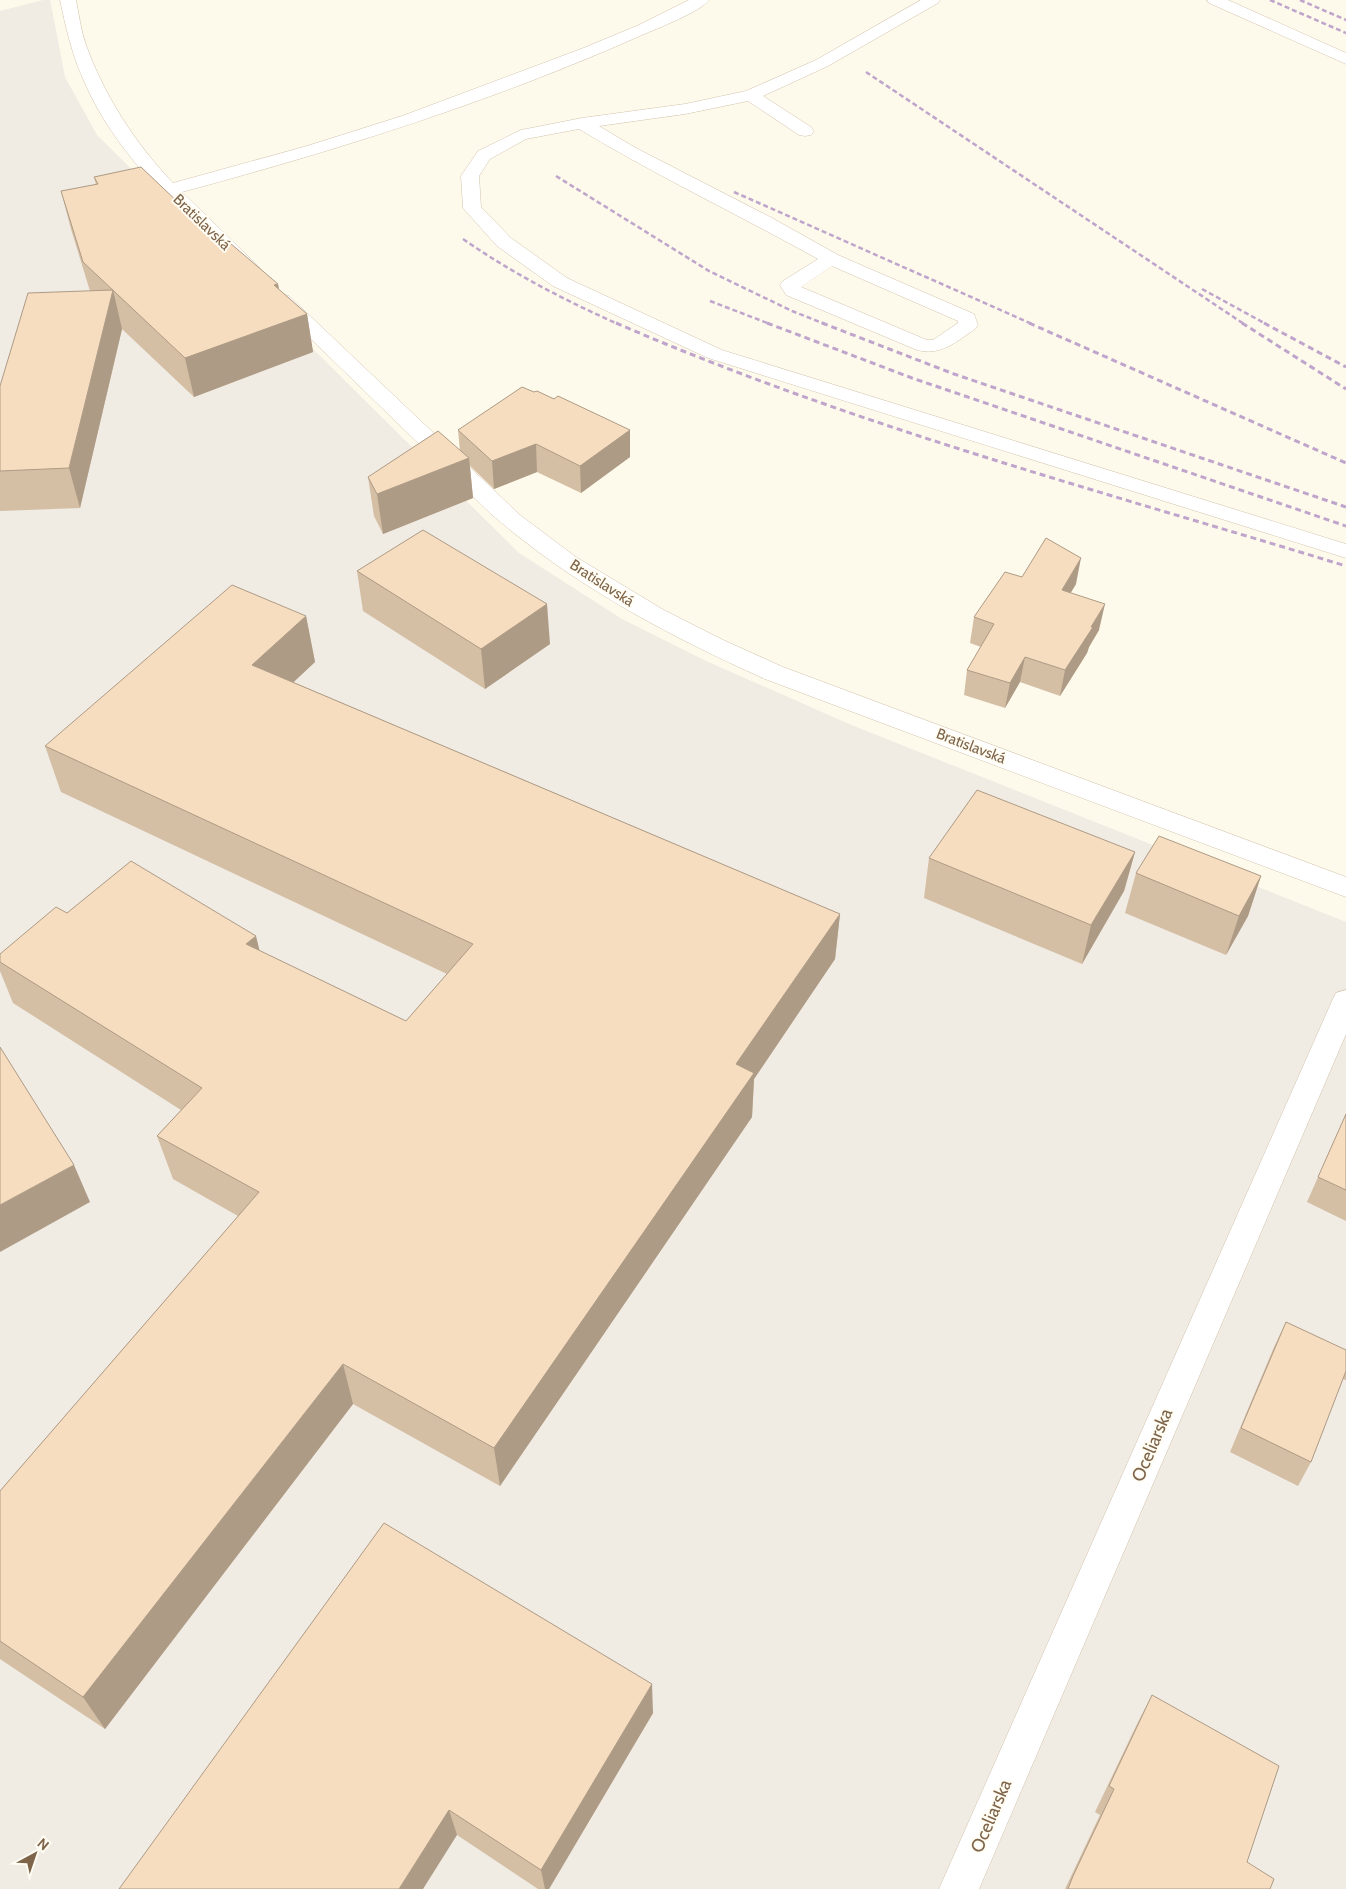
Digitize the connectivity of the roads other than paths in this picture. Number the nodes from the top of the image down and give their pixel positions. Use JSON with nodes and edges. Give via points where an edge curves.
{"nodes":[{"id":1,"x":68,"y":0,"type":"edge"},
{"id":2,"x":701,"y":0,"type":"edge"},
{"id":3,"x":932,"y":0,"type":"edge"},
{"id":4,"x":1215,"y":0,"type":"edge"},
{"id":5,"x":1346,"y":59,"type":"edge"},
{"id":6,"x":751,"y":95,"type":"junction"},
{"id":7,"x":582,"y":123,"type":"junction"},
{"id":8,"x":805,"y":131,"type":"dead end"},
{"id":9,"x":169,"y":190,"type":"junction"},
{"id":10,"x":832,"y":259,"type":"junction"},
{"id":11,"x":1346,"y":551,"type":"edge"},
{"id":12,"x":1346,"y":887,"type":"edge"},
{"id":13,"x":1346,"y":1001,"type":"edge"},
{"id":14,"x":959,"y":1889,"type":"edge"}],
"edges":[{"from":1,"to":9,"type":"street","name":"Bratislavská","via":[[72,28],[100,99],[117,128]]},
{"from":2,"to":9,"type":"street","via":[[636,32],[469,99],[293,155]]},
{"from":3,"to":6,"type":"street","via":[[822,63]]},
{"from":4,"to":5,"type":"street"},
{"from":6,"to":7,"type":"street","via":[[685,109]]},
{"from":6,"to":8,"type":"street"},
{"from":7,"to":10,"type":"street","via":[[628,152]]},
{"from":7,"to":11,"type":"street","via":[[521,134],[484,155],[470,176],[472,208],[504,242],[560,282],[715,354]]},
{"from":9,"to":12,"type":"street","name":"Bratislavská","via":[[490,500],[539,542],[650,614],[774,673]]},
{"from":10,"to":10,"type":"street","via":[[967,318],[968,325],[937,346],[924,346],[793,290],[790,284]]},
{"from":13,"to":14,"type":"street","name":"Oceliarska"}]}
